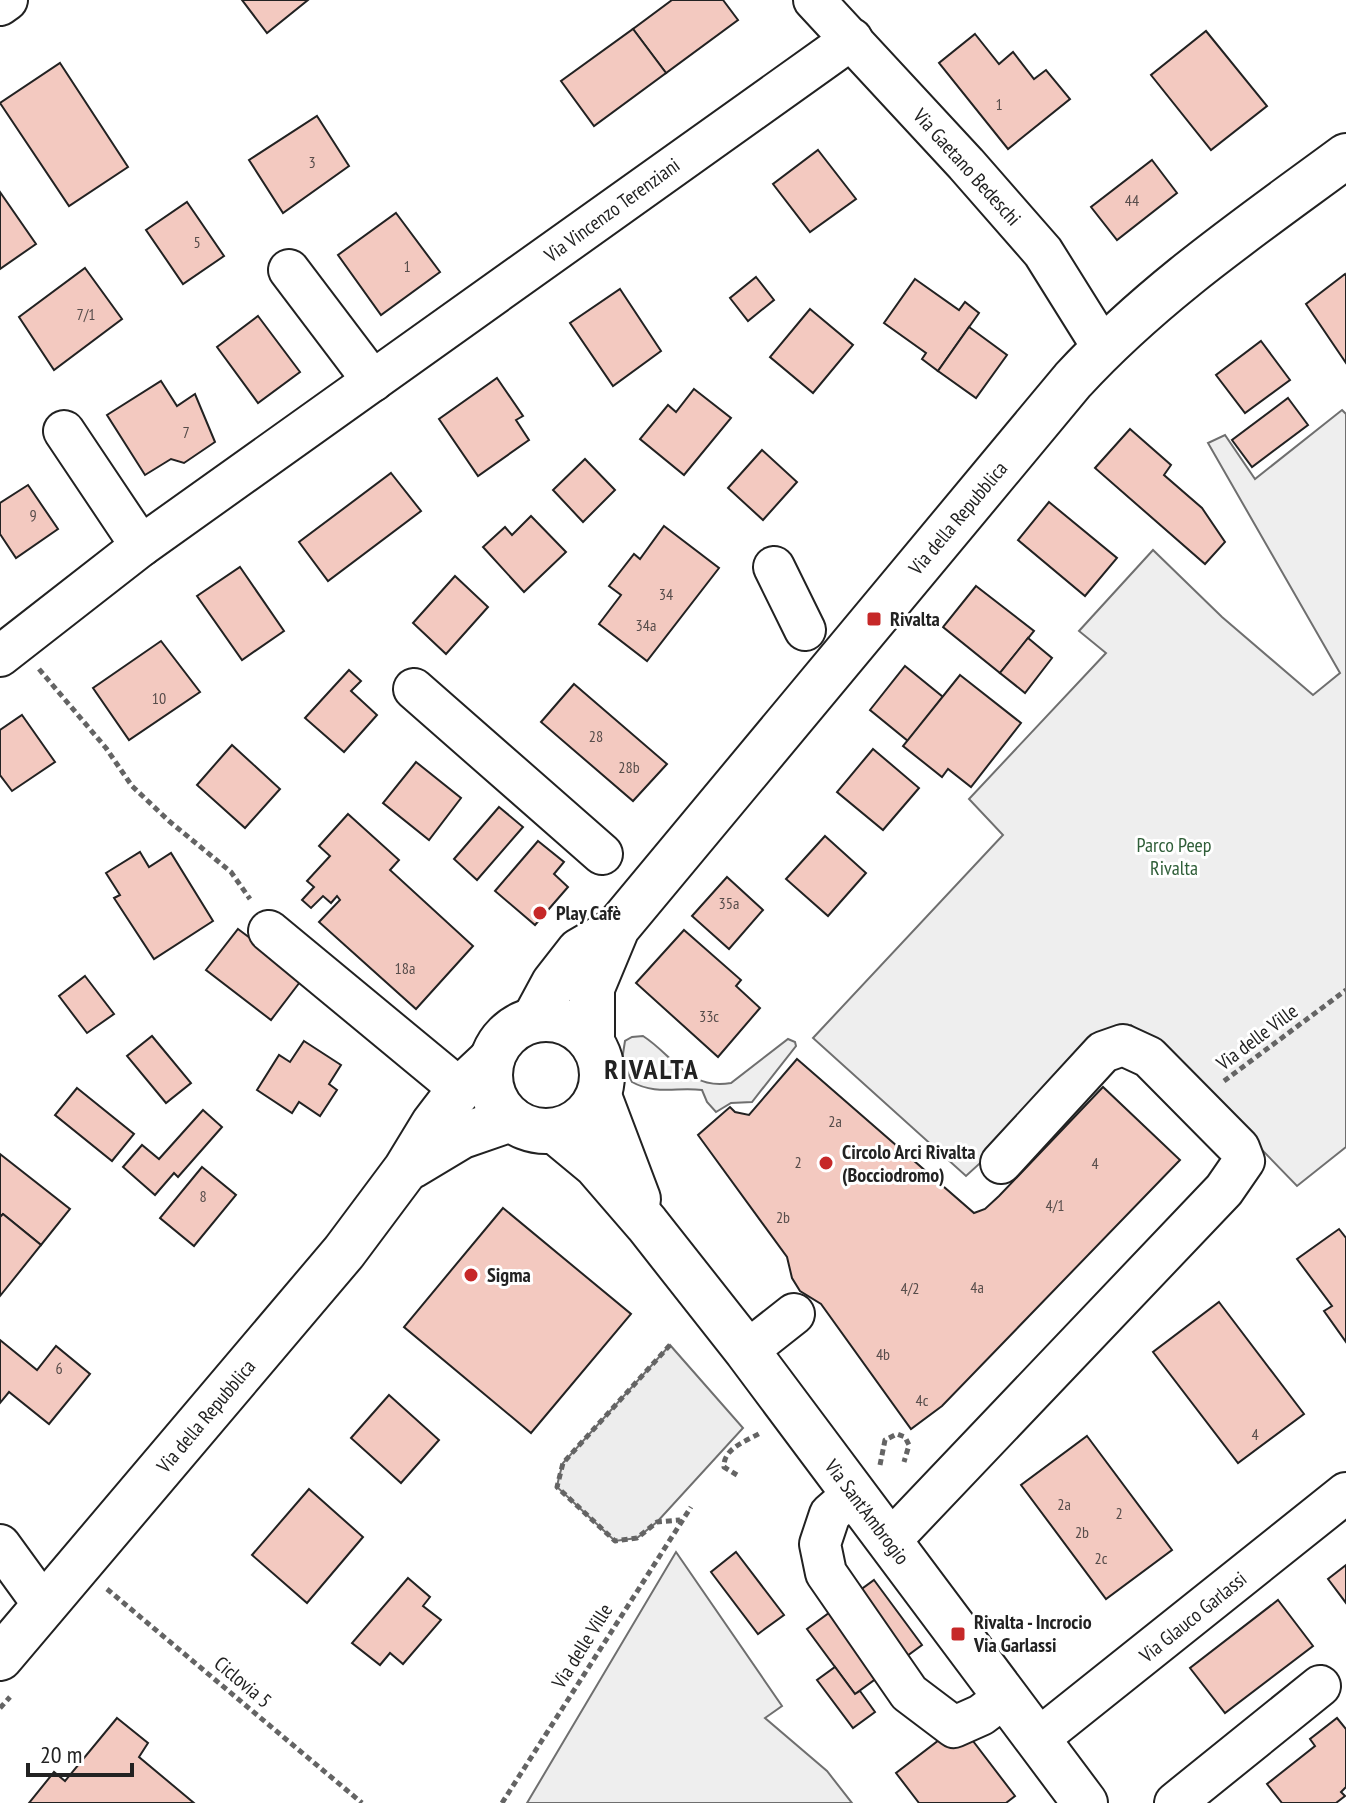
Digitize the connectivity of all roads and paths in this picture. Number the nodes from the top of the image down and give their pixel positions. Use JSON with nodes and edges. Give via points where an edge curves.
{"nodes":[{"id":1,"x":7,"y":0,"type":"edge"},
{"id":2,"x":814,"y":0,"type":"edge"},
{"id":3,"x":0,"y":5,"type":"edge"},
{"id":4,"x":852,"y":39,"type":"junction"},
{"id":5,"x":1346,"y":156,"type":"edge"},
{"id":6,"x":289,"y":270,"type":"dead end"},
{"id":7,"x":1103,"y":348,"type":"junction"},
{"id":8,"x":373,"y":381,"type":"junction"},
{"id":9,"x":64,"y":431,"type":"dead end"},
{"id":10,"x":141,"y":546,"type":"junction"},
{"id":11,"x":774,"y":567,"type":"dead end"},
{"id":12,"x":805,"y":630,"type":"dead end"},
{"id":13,"x":9,"y":650,"type":"edge"},
{"id":14,"x":414,"y":689,"type":"dead end"},
{"id":15,"x":602,"y":854,"type":"dead end"},
{"id":16,"x":617,"y":928,"type":"junction"},
{"id":17,"x":269,"y":931,"type":"joint"},
{"id":18,"x":1346,"y":990,"type":"edge"},
{"id":19,"x":534,"y":1020,"type":"junction"},
{"id":20,"x":592,"y":1042,"type":"junction"},
{"id":21,"x":492,"y":1059,"type":"junction"},
{"id":22,"x":1219,"y":1084,"type":"dead end"},
{"id":23,"x":460,"y":1089,"type":"junction"},
{"id":24,"x":599,"y":1096,"type":"junction"},
{"id":25,"x":511,"y":1119,"type":"junction"},
{"id":26,"x":555,"y":1131,"type":"junction"},
{"id":27,"x":1001,"y":1163,"type":"dead end"},
{"id":28,"x":406,"y":1169,"type":"junction"},
{"id":29,"x":647,"y":1224,"type":"junction"},
{"id":30,"x":794,"y":1314,"type":"dead end"},
{"id":31,"x":670,"y":1345,"type":"dead end"},
{"id":32,"x":747,"y":1351,"type":"junction"},
{"id":33,"x":766,"y":1430,"type":"dead end"},
{"id":34,"x":904,"y":1462,"type":"dead end"},
{"id":35,"x":737,"y":1475,"type":"dead end"},
{"id":36,"x":866,"y":1483,"type":"junction"},
{"id":37,"x":1346,"y":1493,"type":"edge"},
{"id":38,"x":691,"y":1507,"type":"dead end"},
{"id":39,"x":681,"y":1520,"type":"junction"},
{"id":40,"x":889,"y":1542,"type":"junction"},
{"id":41,"x":0,"y":1545,"type":"edge"},
{"id":42,"x":103,"y":1586,"type":"dead end"},
{"id":43,"x":45,"y":1607,"type":"junction"},
{"id":44,"x":0,"y":1658,"type":"edge"},
{"id":45,"x":1320,"y":1686,"type":"dead end"},
{"id":46,"x":1005,"y":1697,"type":"junction"},
{"id":47,"x":1038,"y":1739,"type":"junction"},
{"id":48,"x":362,"y":1803,"type":"edge"},
{"id":49,"x":502,"y":1803,"type":"edge"},
{"id":50,"x":1085,"y":1803,"type":"edge"},
{"id":51,"x":1175,"y":1803,"type":"edge"}],
"edges":[{"from":1,"to":3,"type":"street"},
{"from":2,"to":4,"type":"street","name":"Via Gaetano Bedeschi"},
{"from":4,"to":7,"type":"street","name":"Via Gaetano Bedeschi","via":[[1043,252]]},
{"from":4,"to":8,"type":"street","name":"Via Vincenzo Terenziani"},
{"from":5,"to":7,"type":"main road","name":"Via della Repubblica","via":[[1196,267]]},
{"from":6,"to":8,"type":"street"},
{"from":7,"to":16,"type":"main road","name":"Via della Repubblica"},
{"from":8,"to":10,"type":"street","name":"Via Vincenzo Terenziani"},
{"from":9,"to":10,"type":"street"},
{"from":10,"to":13,"type":"street","name":"Via Vincenzo Terenziani"},
{"from":11,"to":12,"type":"street"},
{"from":13,"to":17,"type":"path","via":[[106,748],[132,786],[231,872]]},
{"from":14,"to":15,"type":"street"},
{"from":16,"to":19,"type":"main road","name":"Via della Repubblica","via":[[579,951]]},
{"from":16,"to":20,"type":"main road","name":"Via della Repubblica","via":[[592,988]]},
{"from":17,"to":23,"type":"street"},
{"from":18,"to":22,"type":"path","name":"Via delle Ville"},
{"from":19,"to":20,"type":"main road","via":[[566,1022]]},
{"from":19,"to":21,"type":"main road","name":"Via della Repubblica","via":[[507,1034]]},
{"from":20,"to":24,"type":"main road","name":"Via della Repubblica","via":[[602,1068]]},
{"from":21,"to":23,"type":"main road","name":"Via della Repubblica"},
{"from":21,"to":25,"type":"main road","via":[[492,1092]]},
{"from":23,"to":28,"type":"main road","name":"Via della Repubblica"},
{"from":24,"to":26,"type":"main road","via":[[589,1113]]},
{"from":24,"to":29,"type":"main road","name":"Via Sant'Ambrogio"},
{"from":25,"to":26,"type":"main road","via":[[524,1128]]},
{"from":25,"to":28,"type":"main road","name":"Via della Repubblica","via":[[462,1136]]},
{"from":26,"to":29,"type":"main road","name":"Via Sant'Ambrogio","via":[[596,1165]]},
{"from":27,"to":40,"type":"street","via":[[1103,1052],[1123,1045],[1149,1057],[1239,1148],[1244,1161],[1213,1201]]},
{"from":28,"to":43,"type":"main road","name":"Via della Repubblica","via":[[344,1252]]},
{"from":29,"to":32,"type":"main road","name":"Via Sant'Ambrogio"},
{"from":30,"to":32,"type":"street"},
{"from":31,"to":39,"type":"path","via":[[563,1463],[557,1487],[615,1541],[637,1538],[657,1522]]},
{"from":32,"to":36,"type":"main road","name":"Via Sant'Ambrogio"},
{"from":33,"to":35,"type":"path","via":[[728,1451],[724,1467]]},
{"from":34,"to":36,"type":"path","via":[[907,1441],[892,1435]]},
{"from":36,"to":40,"type":"main road","name":"Via Sant'Ambrogio"},
{"from":36,"to":46,"type":"street","via":[[830,1514],[820,1544],[826,1573],[909,1693],[954,1727]]},
{"from":37,"to":47,"type":"street","name":"Via Glauco Garlassi"},
{"from":38,"to":39,"type":"path","name":"Via delle Ville"},
{"from":39,"to":49,"type":"path","name":"Via delle Ville"},
{"from":40,"to":46,"type":"main road","name":"Via Sant'Ambrogio"},
{"from":41,"to":43,"type":"street"},
{"from":42,"to":48,"type":"path","name":"Ciclovia 5"},
{"from":43,"to":44,"type":"main road","name":"Via della Repubblica"},
{"from":45,"to":51,"type":"street"},
{"from":46,"to":47,"type":"main road","name":"Via Sant'Ambrogio"},
{"from":47,"to":50,"type":"main road","name":"Via Sant'Ambrogio"}]}
